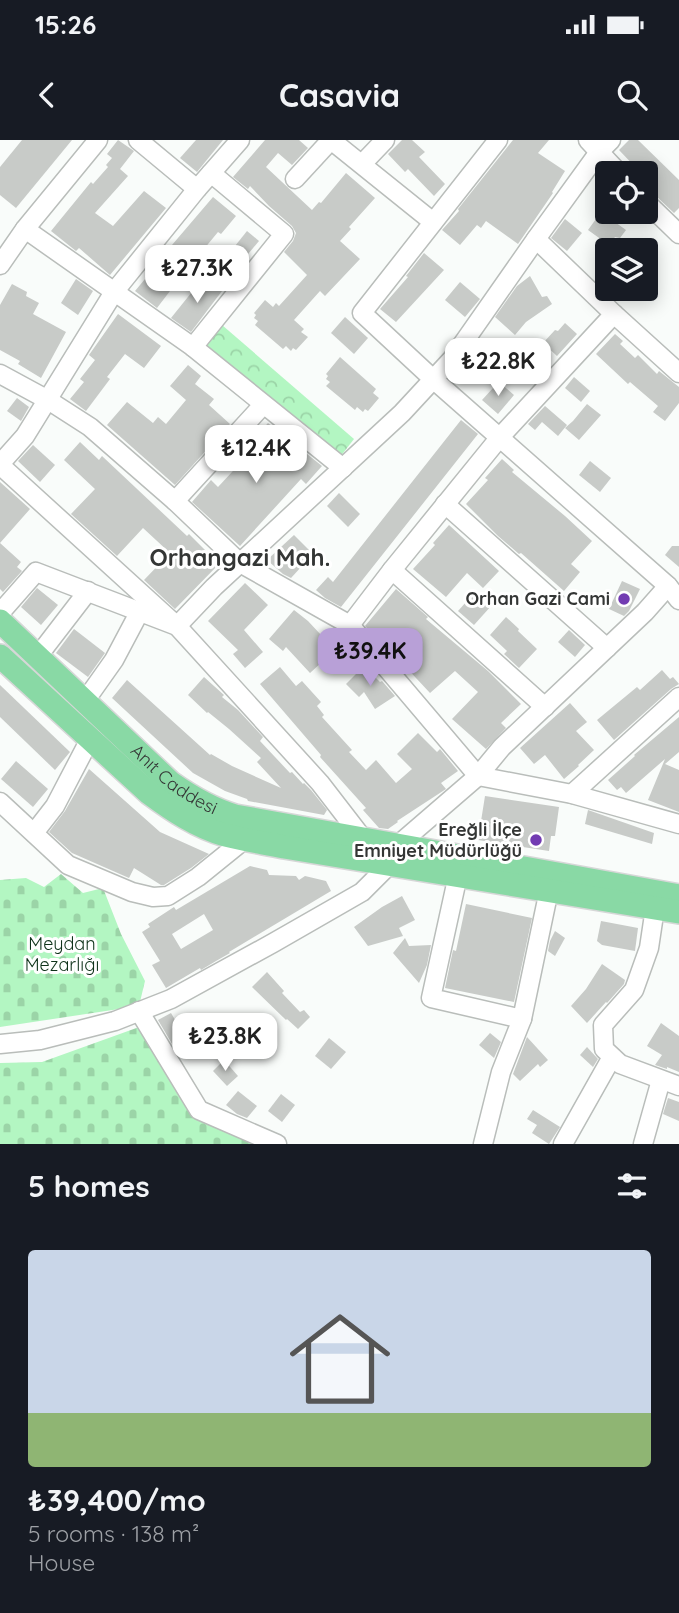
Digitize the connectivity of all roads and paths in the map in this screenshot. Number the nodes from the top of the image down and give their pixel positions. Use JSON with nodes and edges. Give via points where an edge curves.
{"nodes":[{"id":1,"x":98,"y":140,"type":"edge"},
{"id":2,"x":138,"y":140,"type":"edge"},
{"id":3,"x":240,"y":140,"type":"edge"},
{"id":4,"x":331,"y":140,"type":"edge"},
{"id":5,"x":386,"y":140,"type":"edge"},
{"id":6,"x":498,"y":140,"type":"edge"},
{"id":7,"x":599,"y":144,"type":"edge"},
{"id":8,"x":611,"y":161,"type":"edge"},
{"id":9,"x":362,"y":164,"type":"junction"},
{"id":10,"x":211,"y":173,"type":"junction"},
{"id":11,"x":295,"y":179,"type":"dead end"},
{"id":12,"x":197,"y":189,"type":"junction"},
{"id":13,"x":658,"y":214,"type":"edge"},
{"id":14,"x":433,"y":222,"type":"junction"},
{"id":15,"x":25,"y":229,"type":"junction"},
{"id":16,"x":679,"y":234,"type":"edge"},
{"id":17,"x":536,"y":239,"type":"junction"},
{"id":18,"x":0,"y":265,"type":"edge"},
{"id":19,"x":114,"y":292,"type":"junction"},
{"id":20,"x":614,"y":314,"type":"junction"},
{"id":21,"x":193,"y":347,"type":"junction"},
{"id":22,"x":679,"y":373,"type":"edge"},
{"id":23,"x":0,"y":374,"type":"edge"},
{"id":24,"x":433,"y":379,"type":"junction"},
{"id":25,"x":48,"y":400,"type":"junction"},
{"id":26,"x":264,"y":405,"type":"junction"},
{"id":27,"x":500,"y":436,"type":"junction"},
{"id":28,"x":0,"y":465,"type":"edge"},
{"id":29,"x":343,"y":468,"type":"junction"},
{"id":30,"x":175,"y":500,"type":"junction"},
{"id":31,"x":445,"y":504,"type":"junction"},
{"id":32,"x":240,"y":564,"type":"junction"},
{"id":33,"x":392,"y":570,"type":"junction"},
{"id":34,"x":88,"y":591,"type":"junction"},
{"id":35,"x":674,"y":593,"type":"edge"},
{"id":36,"x":140,"y":611,"type":"junction"},
{"id":37,"x":0,"y":613,"type":"edge"},
{"id":38,"x":0,"y":621,"type":"edge"},
{"id":39,"x":350,"y":625,"type":"junction"},
{"id":40,"x":177,"y":626,"type":"junction"},
{"id":41,"x":607,"y":648,"type":"junction"},
{"id":42,"x":0,"y":656,"type":"edge"},
{"id":43,"x":38,"y":656,"type":"junction"},
{"id":44,"x":679,"y":697,"type":"edge"},
{"id":45,"x":85,"y":701,"type":"junction"},
{"id":46,"x":545,"y":706,"type":"junction"},
{"id":47,"x":90,"y":739,"type":"junction"},
{"id":48,"x":478,"y":776,"type":"junction"},
{"id":49,"x":572,"y":794,"type":"junction"},
{"id":50,"x":0,"y":802,"type":"edge"},
{"id":51,"x":679,"y":824,"type":"edge"},
{"id":52,"x":34,"y":833,"type":"junction"},
{"id":53,"x":246,"y":839,"type":"junction"},
{"id":54,"x":364,"y":840,"type":"junction"},
{"id":55,"x":394,"y":854,"type":"junction"},
{"id":56,"x":458,"y":875,"type":"junction"},
{"id":57,"x":549,"y":890,"type":"junction"},
{"id":58,"x":678,"y":897,"type":"edge"},
{"id":59,"x":655,"y":908,"type":"junction"},
{"id":60,"x":139,"y":1011,"type":"junction"},
{"id":61,"x":522,"y":1019,"type":"junction"},
{"id":62,"x":0,"y":1044,"type":"edge"},
{"id":63,"x":612,"y":1056,"type":"junction"},
{"id":64,"x":661,"y":1080,"type":"junction"},
{"id":65,"x":679,"y":1086,"type":"edge"},
{"id":66,"x":277,"y":1144,"type":"edge"},
{"id":67,"x":483,"y":1144,"type":"edge"},
{"id":68,"x":563,"y":1144,"type":"edge"},
{"id":69,"x":643,"y":1144,"type":"edge"}],
"edges":[{"from":1,"to":15,"type":"street"},
{"from":2,"to":12,"type":"street"},
{"from":3,"to":10,"type":"street"},
{"from":4,"to":9,"type":"street"},
{"from":4,"to":11,"type":"street"},
{"from":5,"to":9,"type":"street"},
{"from":6,"to":14,"type":"street"},
{"from":7,"to":8,"type":"street"},
{"from":7,"to":17,"type":"street"},
{"from":9,"to":14,"type":"street"},
{"from":10,"to":12,"type":"street"},
{"from":10,"to":21,"type":"street","via":[[284,234]]},
{"from":12,"to":19,"type":"street"},
{"from":13,"to":16,"type":"street"},
{"from":14,"to":24,"type":"street","via":[[362,313]]},
{"from":15,"to":18,"type":"street"},
{"from":15,"to":19,"type":"street"},
{"from":17,"to":20,"type":"street"},
{"from":17,"to":24,"type":"street"},
{"from":19,"to":21,"type":"street"},
{"from":19,"to":25,"type":"street"},
{"from":20,"to":22,"type":"street"},
{"from":20,"to":27,"type":"street"},
{"from":21,"to":26,"type":"street"},
{"from":23,"to":25,"type":"street"},
{"from":24,"to":27,"type":"street"},
{"from":24,"to":29,"type":"street"},
{"from":25,"to":28,"type":"street"},
{"from":25,"to":30,"type":"street","via":[[90,427]]},
{"from":26,"to":29,"type":"street"},
{"from":26,"to":30,"type":"street"},
{"from":27,"to":31,"type":"street"},
{"from":27,"to":35,"type":"street"},
{"from":28,"to":40,"type":"street"},
{"from":29,"to":32,"type":"street"},
{"from":30,"to":32,"type":"street"},
{"from":31,"to":33,"type":"street"},
{"from":31,"to":41,"type":"street"},
{"from":32,"to":39,"type":"street"},
{"from":32,"to":40,"type":"street"},
{"from":33,"to":39,"type":"street"},
{"from":33,"to":46,"type":"street"},
{"from":34,"to":36,"type":"street"},
{"from":34,"to":37,"type":"street","via":[[36,572]]},
{"from":34,"to":43,"type":"street"},
{"from":35,"to":41,"type":"street","via":[[645,612]]},
{"from":36,"to":40,"type":"street"},
{"from":36,"to":45,"type":"street"},
{"from":38,"to":43,"type":"main road","name":"Anıt Caddesi"},
{"from":39,"to":48,"type":"street"},
{"from":40,"to":54,"type":"street","via":[[320,783]]},
{"from":41,"to":46,"type":"street"},
{"from":42,"to":47,"type":"main road"},
{"from":43,"to":45,"type":"main road","name":"Anıt Caddesi"},
{"from":44,"to":49,"type":"street"},
{"from":45,"to":54,"type":"main road","name":"Anıt Caddesi","via":[[171,783],[203,804],[234,816]]},
{"from":46,"to":48,"type":"street"},
{"from":47,"to":52,"type":"street","via":[[55,807]]},
{"from":47,"to":53,"type":"main road","via":[[149,793],[176,811],[207,828]]},
{"from":48,"to":49,"type":"street"},
{"from":48,"to":55,"type":"street"},
{"from":49,"to":51,"type":"street"},
{"from":50,"to":52,"type":"street"},
{"from":52,"to":53,"type":"street","via":[[68,865],[153,897],[168,896]]},
{"from":53,"to":55,"type":"main road","via":[[284,847]]},
{"from":54,"to":55,"type":"main road","name":"Anıt Caddesi"},
{"from":55,"to":56,"type":"main road"},
{"from":55,"to":58,"type":"main road"},
{"from":55,"to":60,"type":"street","via":[[362,892],[170,999]]},
{"from":56,"to":57,"type":"main road"},
{"from":56,"to":61,"type":"street","via":[[431,999]]},
{"from":57,"to":59,"type":"main road"},
{"from":57,"to":61,"type":"street"},
{"from":58,"to":59,"type":"main road"},
{"from":59,"to":63,"type":"street","via":[[649,948],[634,990],[603,1025],[604,1049]]},
{"from":60,"to":62,"type":"street","via":[[40,1041]]},
{"from":60,"to":66,"type":"street","via":[[199,1110]]},
{"from":61,"to":67,"type":"street","via":[[501,1072]]},
{"from":63,"to":64,"type":"street"},
{"from":63,"to":68,"type":"street"},
{"from":64,"to":65,"type":"street"},
{"from":64,"to":69,"type":"street"}]}
